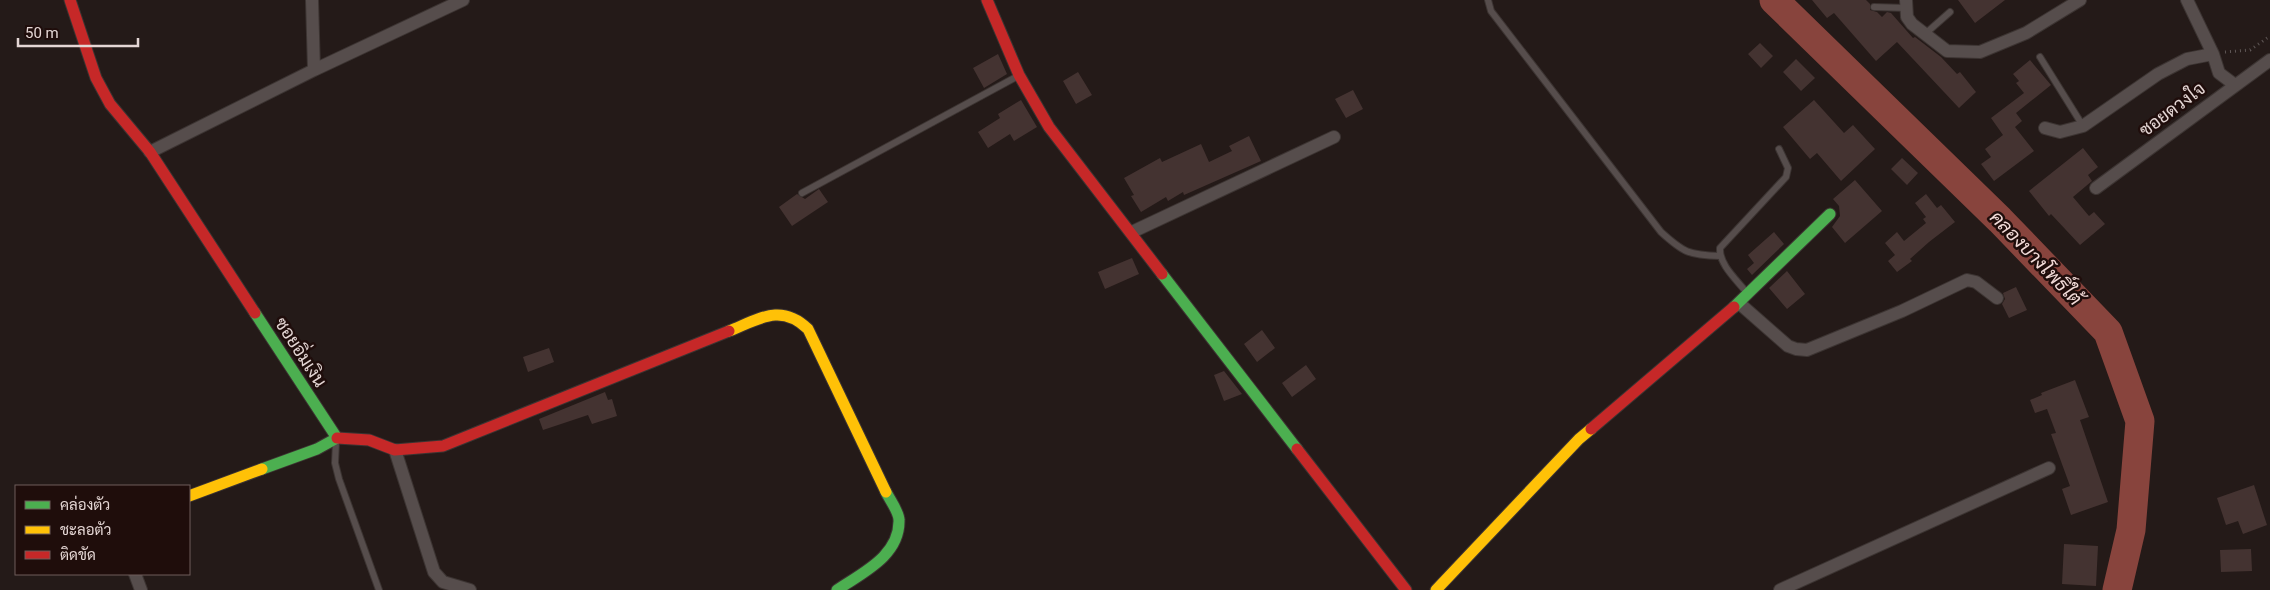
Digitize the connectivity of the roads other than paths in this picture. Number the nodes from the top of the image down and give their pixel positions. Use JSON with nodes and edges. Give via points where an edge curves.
{"nodes":[{"id":1,"x":70,"y":0,"type":"edge"},
{"id":2,"x":312,"y":0,"type":"edge"},
{"id":3,"x":462,"y":0,"type":"edge"},
{"id":4,"x":986,"y":0,"type":"edge"},
{"id":5,"x":1488,"y":0,"type":"edge"},
{"id":6,"x":2080,"y":0,"type":"edge"},
{"id":7,"x":2186,"y":0,"type":"edge"},
{"id":8,"x":1906,"y":4,"type":"edge"},
{"id":9,"x":1874,"y":7,"type":"dead end"},
{"id":10,"x":1950,"y":12,"type":"dead end"},
{"id":11,"x":1925,"y":34,"type":"junction"},
{"id":12,"x":2213,"y":54,"type":"junction"},
{"id":13,"x":2040,"y":57,"type":"dead end"},
{"id":14,"x":2270,"y":60,"type":"edge"},
{"id":15,"x":314,"y":70,"type":"junction"},
{"id":16,"x":1019,"y":75,"type":"junction"},
{"id":17,"x":2234,"y":85,"type":"junction"},
{"id":18,"x":2083,"y":126,"type":"junction"},
{"id":19,"x":2045,"y":128,"type":"dead end"},
{"id":20,"x":1334,"y":137,"type":"dead end"},
{"id":21,"x":1779,"y":149,"type":"dead end"},
{"id":22,"x":150,"y":152,"type":"junction"},
{"id":23,"x":2096,"y":188,"type":"dead end"},
{"id":24,"x":802,"y":194,"type":"dead end"},
{"id":25,"x":1830,"y":214,"type":"dead end"},
{"id":26,"x":1132,"y":232,"type":"junction"},
{"id":27,"x":1720,"y":256,"type":"junction"},
{"id":28,"x":1747,"y":293,"type":"junction"},
{"id":29,"x":1997,"y":298,"type":"dead end"},
{"id":30,"x":1739,"y":303,"type":"junction"},
{"id":31,"x":336,"y":438,"type":"junction"},
{"id":32,"x":396,"y":450,"type":"junction"},
{"id":33,"x":2048,"y":468,"type":"dead end"},
{"id":34,"x":190,"y":496,"type":"edge"},
{"id":35,"x":135,"y":575,"type":"edge"},
{"id":36,"x":140,"y":590,"type":"edge"},
{"id":37,"x":380,"y":590,"type":"edge"},
{"id":38,"x":470,"y":590,"type":"edge"},
{"id":39,"x":838,"y":590,"type":"edge"},
{"id":40,"x":1406,"y":590,"type":"edge"},
{"id":41,"x":1436,"y":590,"type":"edge"},
{"id":42,"x":1780,"y":590,"type":"edge"}],
"edges":[{"from":1,"to":22,"type":"street","name":"ซอยอิ่มเงิน","via":[[96,78],[110,104]]},
{"from":2,"to":15,"type":"street"},
{"from":3,"to":15,"type":"street"},
{"from":4,"to":16,"type":"street"},
{"from":5,"to":27,"type":"lane","via":[[1491,11],[1661,232],[1694,256]]},
{"from":6,"to":11,"type":"street","via":[[2026,33],[1980,52],[1947,51]]},
{"from":7,"to":12,"type":"street"},
{"from":8,"to":9,"type":"lane"},
{"from":8,"to":11,"type":"street","via":[[1907,17]]},
{"from":10,"to":11,"type":"lane"},
{"from":12,"to":17,"type":"street","via":[[2219,73]]},
{"from":12,"to":18,"type":"street","via":[[2187,59],[2158,74]]},
{"from":13,"to":18,"type":"lane"},
{"from":14,"to":17,"type":"street","name":"ซอยดวงใจ"},
{"from":15,"to":22,"type":"street"},
{"from":16,"to":24,"type":"lane"},
{"from":16,"to":26,"type":"street","via":[[1049,127]]},
{"from":17,"to":23,"type":"street","name":"ซอยดวงใจ"},
{"from":18,"to":19,"type":"street","via":[[2060,132]]},
{"from":20,"to":26,"type":"street"},
{"from":21,"to":27,"type":"lane","via":[[1788,168],[1786,176],[1728,237],[1720,248]]},
{"from":22,"to":31,"type":"street","name":"ซอยอิ่มเงิน"},
{"from":25,"to":28,"type":"street"},
{"from":26,"to":40,"type":"street"},
{"from":27,"to":28,"type":"lane"},
{"from":28,"to":30,"type":"street"},
{"from":29,"to":30,"type":"street","via":[[1976,282],[1966,280],[1902,311],[1807,350],[1788,346]]},
{"from":30,"to":41,"type":"street","via":[[1579,439]]},
{"from":31,"to":32,"type":"street","via":[[369,440]]},
{"from":31,"to":34,"type":"street","via":[[317,449]]},
{"from":31,"to":37,"type":"lane","via":[[335,463]]},
{"from":32,"to":38,"type":"street","via":[[434,572],[444,582]]},
{"from":32,"to":39,"type":"street","via":[[443,446],[766,316],[783,313],[797,317],[808,329],[899,519],[896,538],[883,559]]},
{"from":33,"to":42,"type":"street"},
{"from":35,"to":36,"type":"street"}]}
